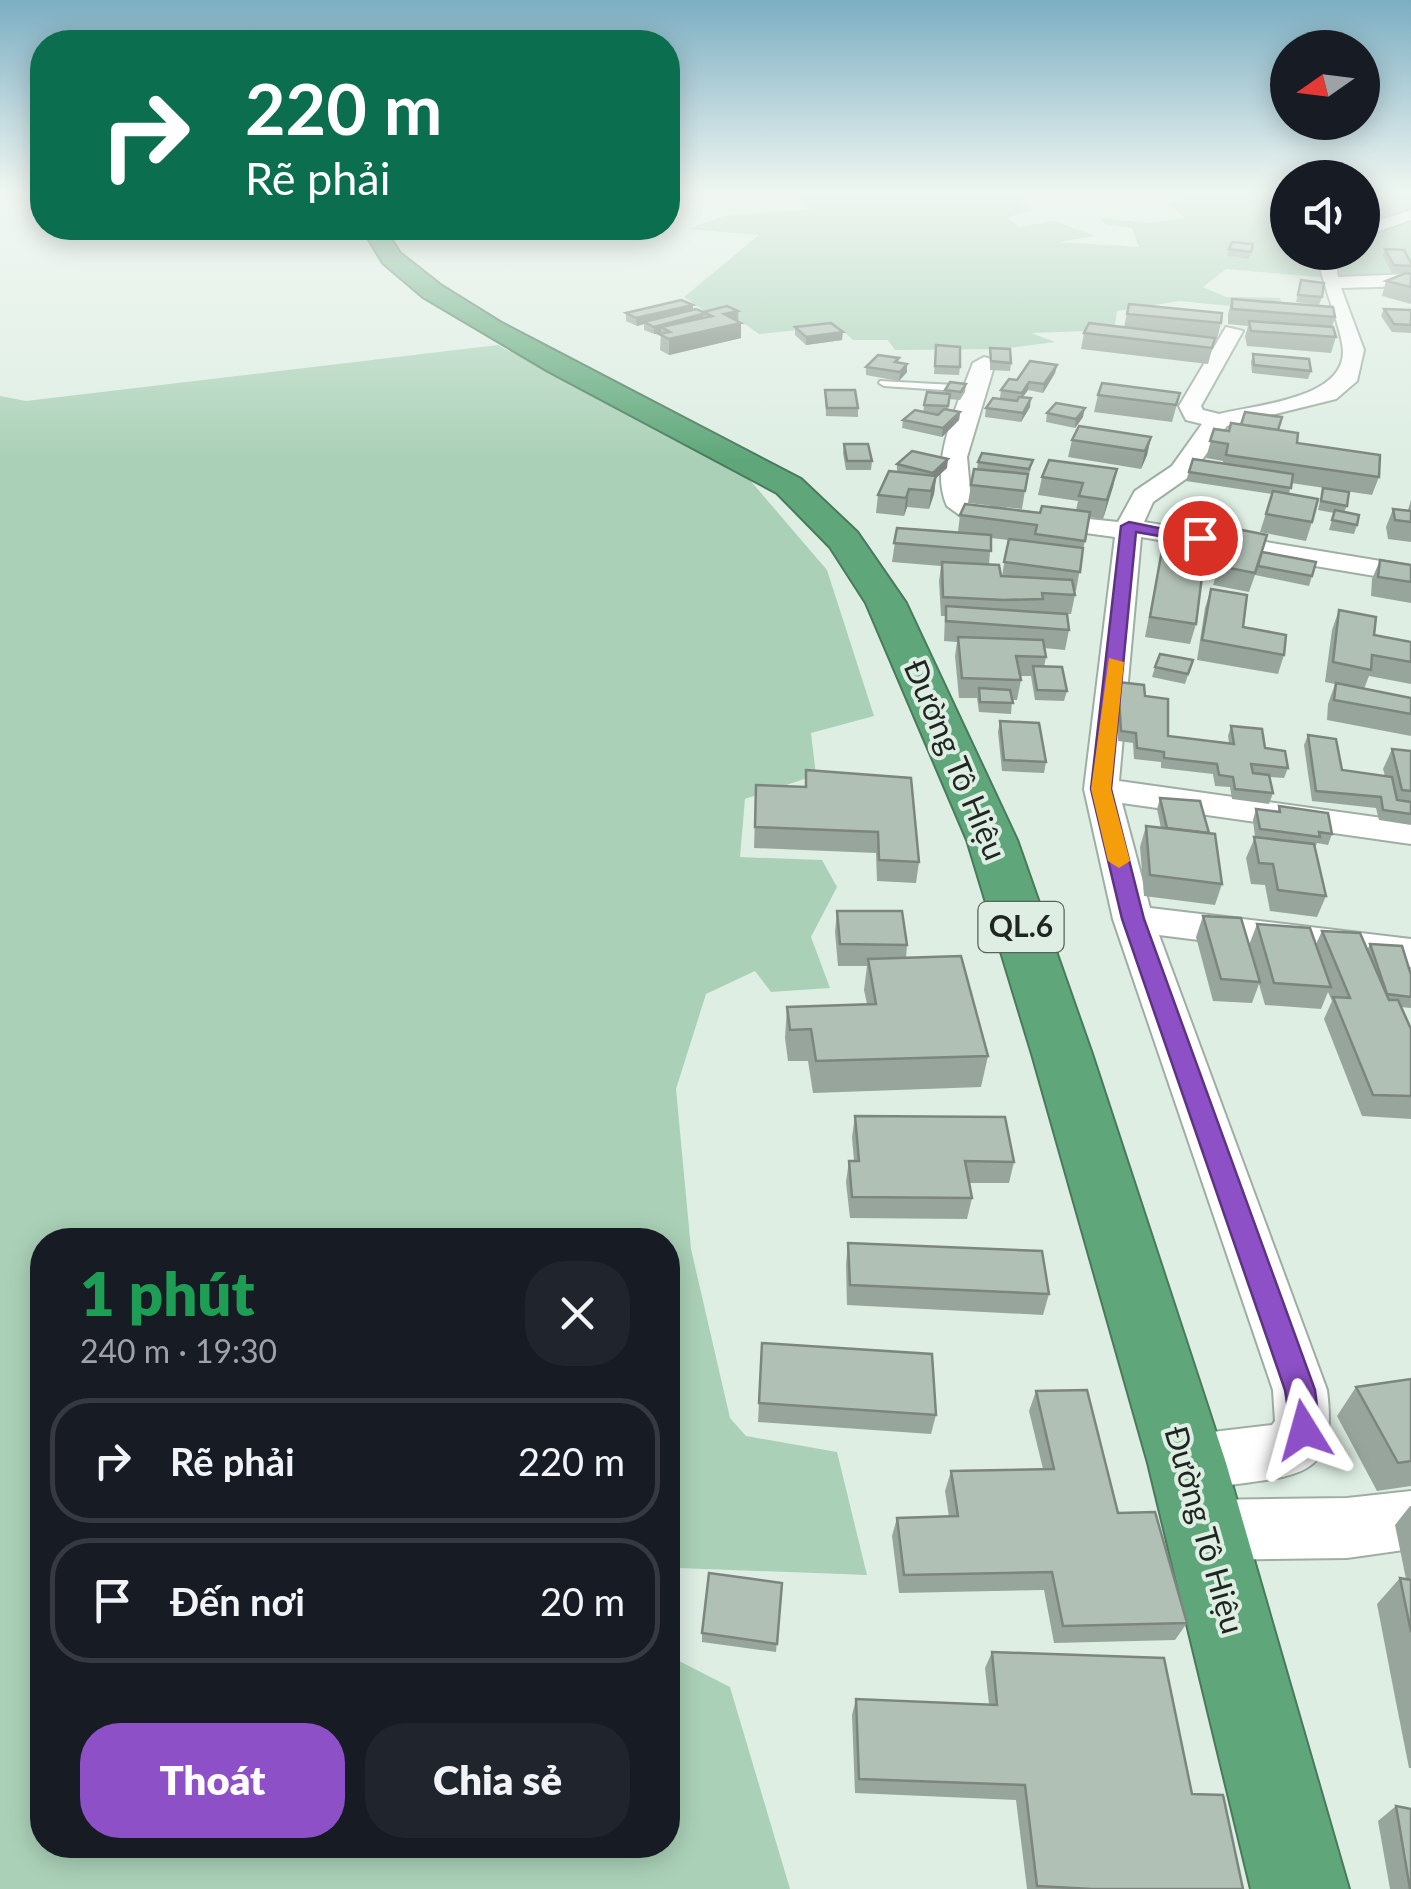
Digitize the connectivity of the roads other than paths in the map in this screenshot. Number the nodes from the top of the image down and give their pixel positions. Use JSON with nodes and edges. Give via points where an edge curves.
{"nodes":[{"id":1,"x":421,"y":283,"type":"edge"},
{"id":2,"x":1333,"y":283,"type":"edge"},
{"id":3,"x":1233,"y":331,"type":"edge"},
{"id":4,"x":984,"y":363,"type":"dead end"},
{"id":5,"x":884,"y":382,"type":"edge"},
{"id":6,"x":974,"y":389,"type":"junction"},
{"id":7,"x":1219,"y":421,"type":"junction"},
{"id":8,"x":1129,"y":529,"type":"junction"},
{"id":9,"x":1411,"y":574,"type":"edge"},
{"id":10,"x":1101,"y":789,"type":"junction"},
{"id":11,"x":1411,"y":833,"type":"edge"},
{"id":12,"x":1133,"y":919,"type":"junction"},
{"id":13,"x":1411,"y":953,"type":"edge"},
{"id":14,"x":1187,"y":1463,"type":"junction"},
{"id":15,"x":1411,"y":1520,"type":"edge"},
{"id":16,"x":1205,"y":1530,"type":"junction"},
{"id":17,"x":1300,"y":1889,"type":"edge"}],
"edges":[{"from":1,"to":14,"type":"highway","name":"Đường Tô Hiệu","number":"QL.6","via":[[572,373],[746,457],[793,489],[865,567],[919,670],[992,840]]},
{"from":2,"to":7,"type":"street","via":[[1354,350],[1349,376],[1328,394]]},
{"from":3,"to":7,"type":"street","via":[[1190,406],[1194,415]]},
{"from":4,"to":6,"type":"street"},
{"from":5,"to":6,"type":"lane"},
{"from":6,"to":8,"type":"street","via":[[960,432],[954,493],[961,506],[989,518]]},
{"from":7,"to":8,"type":"street","via":[[1204,431],[1180,471],[1139,498]]},
{"from":8,"to":9,"type":"street"},
{"from":8,"to":10,"type":"street"},
{"from":10,"to":11,"type":"street"},
{"from":10,"to":12,"type":"street"},
{"from":12,"to":13,"type":"street"},
{"from":12,"to":14,"type":"street","via":[[1302,1403],[1304,1430],[1286,1451]]},
{"from":14,"to":16,"type":"highway","name":"Đường Tô Hiệu","number":"QL.6"},
{"from":15,"to":16,"type":"street"},
{"from":16,"to":17,"type":"highway","name":"Đường Tô Hiệu","number":"QL.6"}]}
